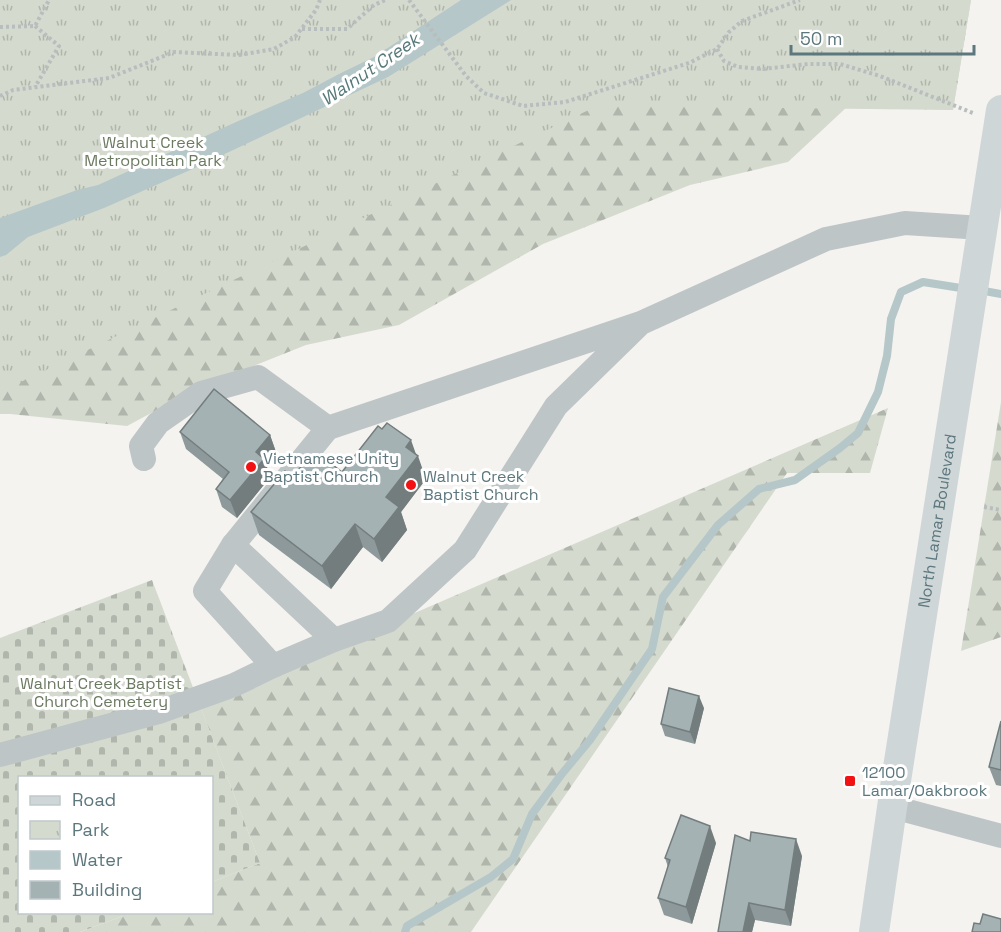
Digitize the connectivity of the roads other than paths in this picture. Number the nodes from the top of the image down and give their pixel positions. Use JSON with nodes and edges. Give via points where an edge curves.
{"nodes":[{"id":1,"x":987,"y":112,"type":"edge"},
{"id":2,"x":982,"y":232,"type":"junction"},
{"id":3,"x":641,"y":323,"type":"junction"},
{"id":4,"x":328,"y":428,"type":"junction"},
{"id":5,"x":144,"y":459,"type":"dead end"},
{"id":6,"x":233,"y":545,"type":"junction"},
{"id":7,"x":334,"y":640,"type":"junction"},
{"id":8,"x":273,"y":666,"type":"junction"},
{"id":9,"x":0,"y":755,"type":"edge"},
{"id":10,"x":892,"y":807,"type":"junction"},
{"id":11,"x":1001,"y":836,"type":"edge"},
{"id":12,"x":874,"y":932,"type":"edge"}],
"edges":[{"from":1,"to":2,"type":"main road","name":"North Lamar Boulevard"},
{"from":2,"to":3,"type":"lane","via":[[905,223],[825,238]]},
{"from":2,"to":10,"type":"main road","name":"North Lamar Boulevard"},
{"from":3,"to":4,"type":"lane"},
{"from":3,"to":7,"type":"lane","via":[[556,406],[465,550],[388,621]]},
{"from":4,"to":5,"type":"lane","via":[[258,377],[201,393],[158,423],[141,446]]},
{"from":4,"to":6,"type":"lane"},
{"from":6,"to":7,"type":"lane"},
{"from":6,"to":8,"type":"lane","via":[[205,591]]},
{"from":7,"to":8,"type":"lane"},
{"from":8,"to":9,"type":"lane","via":[[234,685],[159,712]]},
{"from":10,"to":11,"type":"lane"},
{"from":10,"to":12,"type":"main road","name":"North Lamar Boulevard"}]}
